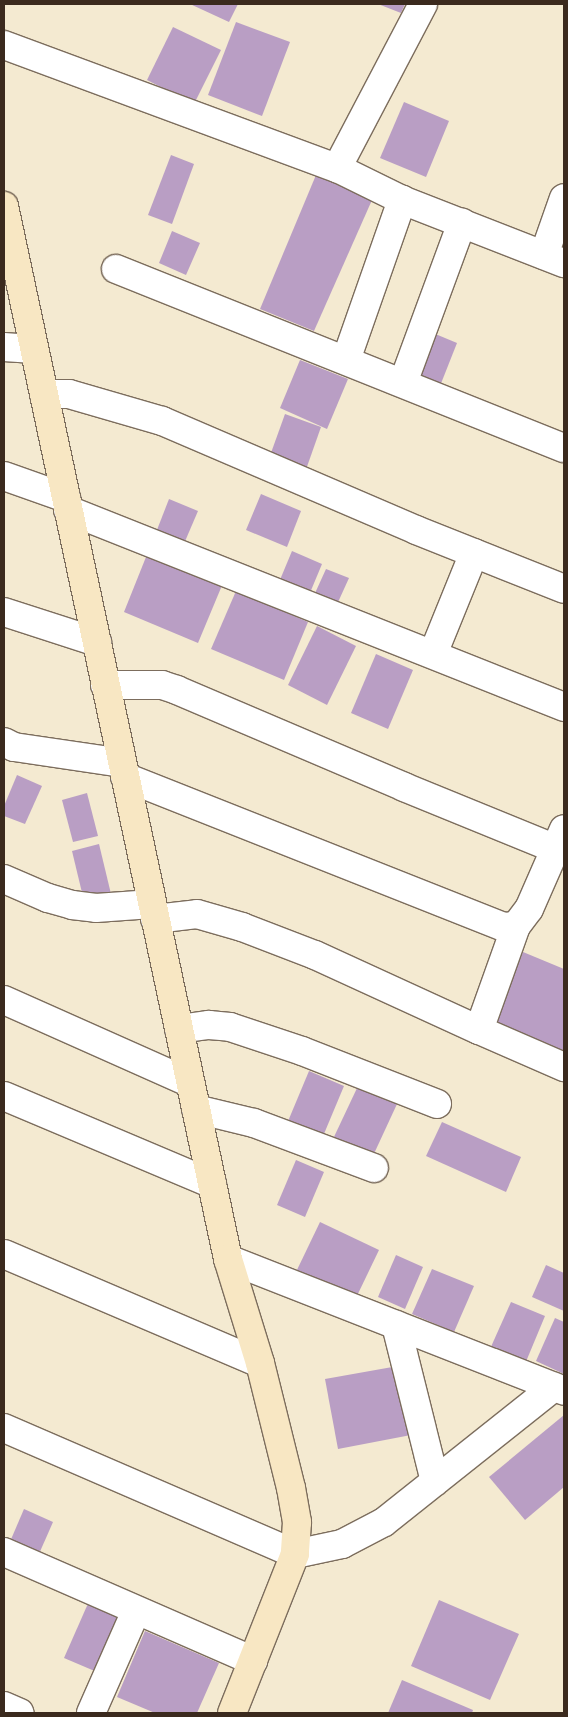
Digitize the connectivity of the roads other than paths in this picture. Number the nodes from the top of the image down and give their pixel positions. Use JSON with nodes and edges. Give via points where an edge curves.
{"nodes":[{"id":1,"x":423,"y":4,"type":"edge"},
{"id":2,"x":4,"y":45,"type":"edge"},
{"id":3,"x":337,"y":168,"type":"junction"},
{"id":4,"x":564,"y":198,"type":"edge"},
{"id":5,"x":402,"y":200,"type":"junction"},
{"id":6,"x":5,"y":219,"type":"edge"},
{"id":7,"x":462,"y":223,"type":"junction"},
{"id":8,"x":554,"y":259,"type":"edge"},
{"id":9,"x":116,"y":269,"type":"dead end"},
{"id":10,"x":4,"y":347,"type":"edge"},
{"id":11,"x":34,"y":349,"type":"junction"},
{"id":12,"x":346,"y":360,"type":"junction"},
{"id":13,"x":404,"y":383,"type":"junction"},
{"id":14,"x":44,"y":394,"type":"junction"},
{"id":15,"x":564,"y":448,"type":"edge"},
{"id":16,"x":4,"y":476,"type":"edge"},
{"id":17,"x":67,"y":504,"type":"junction"},
{"id":18,"x":474,"y":553,"type":"junction"},
{"id":19,"x":564,"y":589,"type":"edge"},
{"id":20,"x":4,"y":612,"type":"edge"},
{"id":21,"x":96,"y":642,"type":"junction"},
{"id":22,"x":434,"y":654,"type":"junction"},
{"id":23,"x":105,"y":685,"type":"junction"},
{"id":24,"x":564,"y":707,"type":"edge"},
{"id":25,"x":4,"y":742,"type":"edge"},
{"id":26,"x":124,"y":770,"type":"junction"},
{"id":27,"x":560,"y":839,"type":"edge"},
{"id":28,"x":4,"y":879,"type":"edge"},
{"id":29,"x":154,"y":911,"type":"junction"},
{"id":30,"x":516,"y":926,"type":"junction"},
{"id":31,"x":4,"y":1000,"type":"edge"},
{"id":32,"x":179,"y":1029,"type":"junction"},
{"id":33,"x":478,"y":1030,"type":"junction"},
{"id":34,"x":564,"y":1067,"type":"edge"},
{"id":35,"x":190,"y":1083,"type":"junction"},
{"id":36,"x":4,"y":1096,"type":"edge"},
{"id":37,"x":437,"y":1104,"type":"dead end"},
{"id":38,"x":196,"y":1110,"type":"junction"},
{"id":39,"x":374,"y":1168,"type":"dead end"},
{"id":40,"x":212,"y":1184,"type":"junction"},
{"id":41,"x":4,"y":1254,"type":"edge"},
{"id":42,"x":228,"y":1260,"type":"junction"},
{"id":43,"x":396,"y":1325,"type":"junction"},
{"id":44,"x":260,"y":1363,"type":"junction"},
{"id":45,"x":559,"y":1389,"type":"edge"},
{"id":46,"x":4,"y":1428,"type":"edge"},
{"id":47,"x":435,"y":1481,"type":"junction"},
{"id":48,"x":4,"y":1552,"type":"edge"},
{"id":49,"x":295,"y":1554,"type":"junction"},
{"id":50,"x":136,"y":1612,"type":"junction"},
{"id":51,"x":253,"y":1661,"type":"junction"},
{"id":52,"x":4,"y":1706,"type":"edge"},
{"id":53,"x":20,"y":1713,"type":"edge"},
{"id":54,"x":91,"y":1713,"type":"edge"},
{"id":55,"x":232,"y":1713,"type":"edge"}],
"edges":[{"from":1,"to":3,"type":"street"},
{"from":2,"to":3,"type":"street"},
{"from":3,"to":5,"type":"street"},
{"from":4,"to":8,"type":"street"},
{"from":5,"to":7,"type":"street"},
{"from":5,"to":12,"type":"street"},
{"from":6,"to":11,"type":"street"},
{"from":7,"to":8,"type":"street"},
{"from":7,"to":13,"type":"street"},
{"from":9,"to":12,"type":"street"},
{"from":10,"to":11,"type":"street"},
{"from":11,"to":14,"type":"street"},
{"from":12,"to":13,"type":"street"},
{"from":13,"to":15,"type":"street"},
{"from":14,"to":17,"type":"street"},
{"from":14,"to":18,"type":"street","via":[[69,394],[162,421]]},
{"from":16,"to":17,"type":"street"},
{"from":17,"to":21,"type":"street"},
{"from":17,"to":22,"type":"street"},
{"from":18,"to":19,"type":"street"},
{"from":18,"to":22,"type":"street"},
{"from":20,"to":21,"type":"street"},
{"from":21,"to":23,"type":"street"},
{"from":22,"to":24,"type":"street"},
{"from":23,"to":26,"type":"street"},
{"from":23,"to":27,"type":"street","via":[[162,685],[404,787]]},
{"from":25,"to":26,"type":"street"},
{"from":26,"to":29,"type":"street"},
{"from":26,"to":30,"type":"street","via":[[493,924]]},
{"from":27,"to":30,"type":"street","via":[[529,910]]},
{"from":28,"to":29,"type":"street","via":[[48,898],[72,904]]},
{"from":29,"to":32,"type":"street"},
{"from":29,"to":33,"type":"street","via":[[197,914],[242,927],[315,956]]},
{"from":30,"to":33,"type":"street"},
{"from":31,"to":35,"type":"street"},
{"from":32,"to":35,"type":"street"},
{"from":32,"to":37,"type":"street","via":[[230,1026],[302,1050]]},
{"from":33,"to":34,"type":"street"},
{"from":35,"to":38,"type":"street"},
{"from":36,"to":40,"type":"street"},
{"from":38,"to":39,"type":"street","via":[[254,1123]]},
{"from":38,"to":40,"type":"street"},
{"from":40,"to":42,"type":"street"},
{"from":41,"to":44,"type":"street"},
{"from":42,"to":43,"type":"street"},
{"from":42,"to":44,"type":"street"},
{"from":43,"to":45,"type":"street"},
{"from":43,"to":47,"type":"street"},
{"from":44,"to":49,"type":"street","via":[[291,1488],[297,1522]]},
{"from":45,"to":47,"type":"street"},
{"from":46,"to":49,"type":"street"},
{"from":47,"to":49,"type":"street","via":[[384,1522],[342,1544]]},
{"from":48,"to":50,"type":"street"},
{"from":49,"to":51,"type":"street"},
{"from":50,"to":51,"type":"street"},
{"from":50,"to":54,"type":"street"},
{"from":51,"to":55,"type":"street"},
{"from":52,"to":53,"type":"street"}]}
